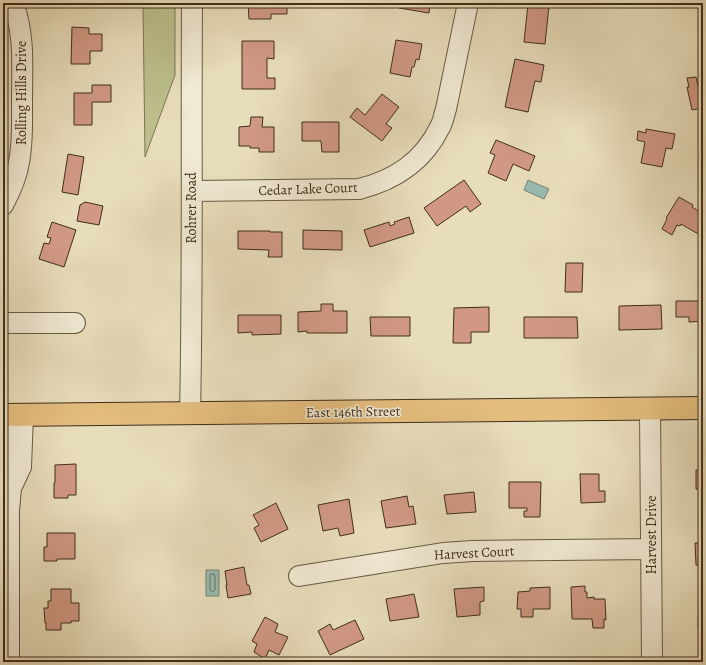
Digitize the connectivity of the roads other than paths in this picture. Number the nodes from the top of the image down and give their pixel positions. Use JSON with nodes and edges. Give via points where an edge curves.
{"nodes":[{"id":1,"x":13,"y":3,"type":"edge"},
{"id":2,"x":192,"y":3,"type":"edge"},
{"id":3,"x":468,"y":3,"type":"edge"},
{"id":4,"x":192,"y":191,"type":"junction"},
{"id":5,"x":3,"y":205,"type":"edge"},
{"id":6,"x":3,"y":322,"type":"edge"},
{"id":7,"x":75,"y":324,"type":"dead end"},
{"id":8,"x":650,"y":408,"type":"junction"},
{"id":9,"x":703,"y":408,"type":"edge"},
{"id":10,"x":190,"y":414,"type":"junction"},
{"id":11,"x":10,"y":415,"type":"edge"},
{"id":12,"x":651,"y":549,"type":"junction"},
{"id":13,"x":299,"y":576,"type":"dead end"},
{"id":14,"x":9,"y":662,"type":"edge"},
{"id":15,"x":652,"y":662,"type":"edge"}],
"edges":[{"from":1,"to":5,"type":"street","name":"Rolling Hills Drive","via":[[20,25],[23,58],[21,147],[16,176]]},
{"from":2,"to":4,"type":"street","name":"Rohrer Road"},
{"from":3,"to":4,"type":"street","name":"Cedar Lake Court","via":[[441,126],[424,152],[394,176],[359,189]]},
{"from":4,"to":10,"type":"street","name":"Rohrer Road"},
{"from":6,"to":7,"type":"street"},
{"from":8,"to":9,"type":"main road","name":"East 146th Street"},
{"from":8,"to":10,"type":"main road","name":"East 146th Street"},
{"from":8,"to":12,"type":"street","name":"Harvest Drive"},
{"from":10,"to":11,"type":"main road","name":"East 146th Street"},
{"from":11,"to":14,"type":"street","via":[[21,467],[12,488],[8,522]]},
{"from":12,"to":13,"type":"street","name":"Harvest Court","via":[[443,553]]},
{"from":12,"to":15,"type":"street","name":"Harvest Drive"}]}
